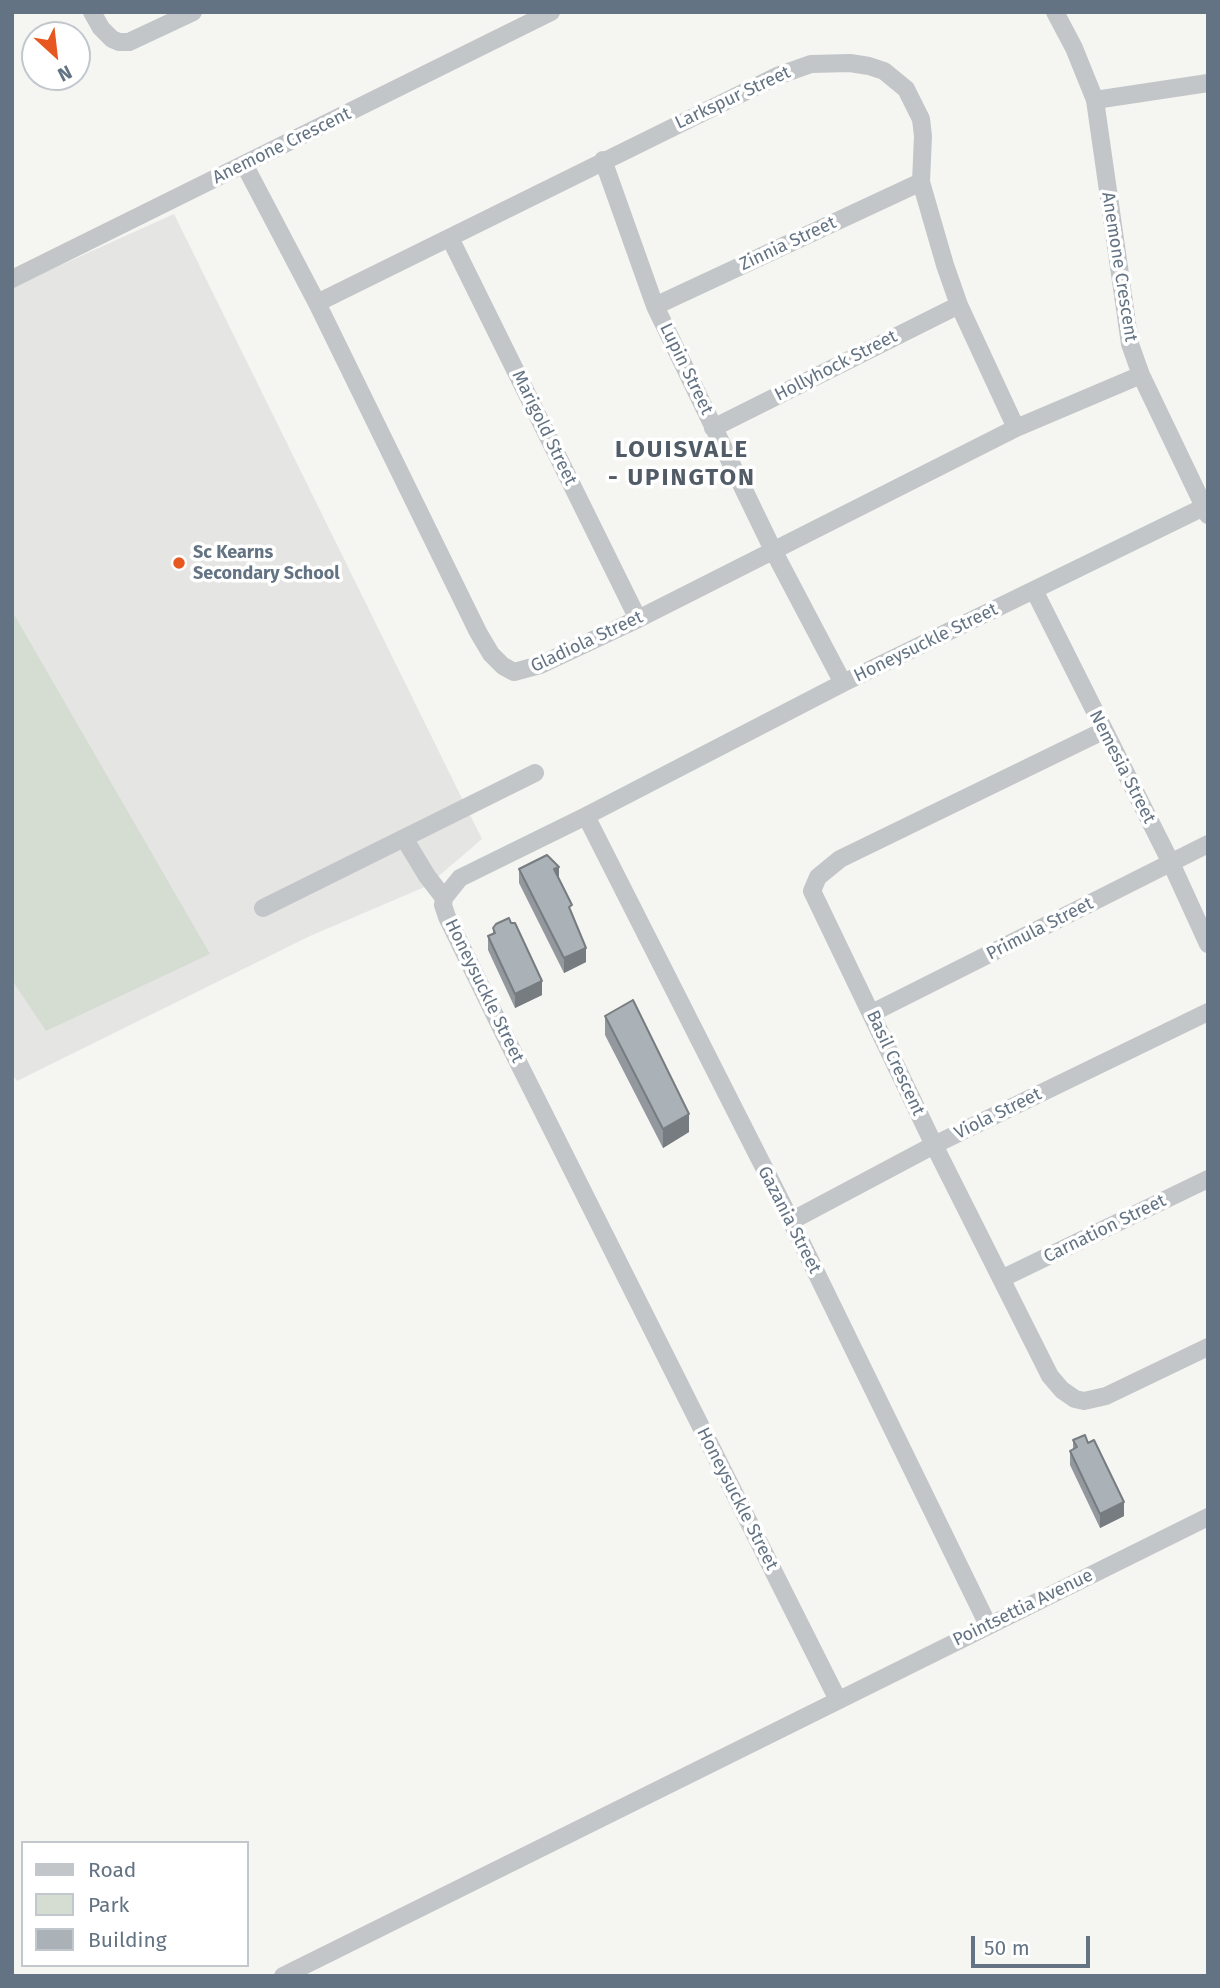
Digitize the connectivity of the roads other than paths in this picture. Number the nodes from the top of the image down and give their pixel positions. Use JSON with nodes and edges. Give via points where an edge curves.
{"nodes":[{"id":1,"x":92,"y":12,"type":"edge"},
{"id":2,"x":193,"y":12,"type":"edge"},
{"id":3,"x":551,"y":12,"type":"edge"},
{"id":4,"x":1055,"y":12,"type":"edge"},
{"id":5,"x":1208,"y":83,"type":"edge"},
{"id":6,"x":1095,"y":100,"type":"junction"},
{"id":7,"x":603,"y":160,"type":"junction"},
{"id":8,"x":244,"y":164,"type":"junction"},
{"id":9,"x":921,"y":182,"type":"junction"},
{"id":10,"x":450,"y":238,"type":"junction"},
{"id":11,"x":12,"y":279,"type":"edge"},
{"id":12,"x":317,"y":303,"type":"junction"},
{"id":13,"x":959,"y":305,"type":"junction"},
{"id":14,"x":655,"y":306,"type":"junction"},
{"id":15,"x":1140,"y":374,"type":"junction"},
{"id":16,"x":713,"y":428,"type":"junction"},
{"id":17,"x":1016,"y":428,"type":"junction"},
{"id":18,"x":1206,"y":511,"type":"edge"},
{"id":19,"x":773,"y":550,"type":"junction"},
{"id":20,"x":1034,"y":590,"type":"junction"},
{"id":21,"x":638,"y":619,"type":"junction"},
{"id":22,"x":843,"y":683,"type":"junction"},
{"id":23,"x":1103,"y":731,"type":"junction"},
{"id":24,"x":535,"y":773,"type":"dead end"},
{"id":25,"x":586,"y":816,"type":"junction"},
{"id":26,"x":404,"y":838,"type":"junction"},
{"id":27,"x":1208,"y":844,"type":"edge"},
{"id":28,"x":1171,"y":863,"type":"junction"},
{"id":29,"x":444,"y":898,"type":"junction"},
{"id":30,"x":263,"y":908,"type":"dead end"},
{"id":31,"x":1208,"y":944,"type":"edge"},
{"id":32,"x":1208,"y":1012,"type":"edge"},
{"id":33,"x":872,"y":1013,"type":"junction"},
{"id":34,"x":934,"y":1145,"type":"junction"},
{"id":35,"x":1208,"y":1179,"type":"edge"},
{"id":36,"x":791,"y":1220,"type":"junction"},
{"id":37,"x":1003,"y":1278,"type":"junction"},
{"id":38,"x":1208,"y":1347,"type":"edge"},
{"id":39,"x":1208,"y":1517,"type":"edge"},
{"id":40,"x":988,"y":1625,"type":"junction"},
{"id":41,"x":838,"y":1700,"type":"junction"},
{"id":42,"x":283,"y":1976,"type":"edge"}],
"edges":[{"from":1,"to":2,"type":"street","via":[[112,38],[129,42]]},
{"from":3,"to":8,"type":"street","name":"Anemone Crescent"},
{"from":4,"to":6,"type":"street","name":"Anemone Crescent"},
{"from":5,"to":6,"type":"street"},
{"from":6,"to":15,"type":"street","name":"Anemone Crescent","via":[[1122,300]]},
{"from":7,"to":9,"type":"street","name":"Larkspur Street","via":[[797,68],[850,63],[884,71],[906,89],[921,119]]},
{"from":7,"to":10,"type":"street","name":"Larkspur Street"},
{"from":7,"to":14,"type":"street","name":"Lupin Street"},
{"from":8,"to":11,"type":"street","name":"Anemone Crescent"},
{"from":8,"to":12,"type":"street","name":"Gladiola Street"},
{"from":9,"to":13,"type":"street","name":"Larkspur Street"},
{"from":9,"to":14,"type":"street","name":"Zinnia Street"},
{"from":10,"to":12,"type":"street","name":"Larkspur Street"},
{"from":10,"to":21,"type":"street","name":"Marigold Street"},
{"from":12,"to":21,"type":"street","name":"Gladiola Street","via":[[478,632],[503,666],[514,672],[526,670]]},
{"from":13,"to":16,"type":"street","name":"Hollyhock Street"},
{"from":13,"to":17,"type":"street","name":"Larkspur Street"},
{"from":14,"to":16,"type":"street","name":"Lupin Street"},
{"from":15,"to":17,"type":"street","name":"Gladiola Street"},
{"from":15,"to":18,"type":"street","name":"Anemone Crescent"},
{"from":16,"to":19,"type":"street","name":"Lupin Street"},
{"from":17,"to":19,"type":"street","name":"Gladiola Street"},
{"from":18,"to":20,"type":"street","name":"Honeysuckle Street"},
{"from":19,"to":21,"type":"street","name":"Gladiola Street"},
{"from":19,"to":22,"type":"street","name":"Lupin Street"},
{"from":20,"to":22,"type":"street","name":"Honeysuckle Street"},
{"from":20,"to":23,"type":"street","name":"Nemesia Street"},
{"from":22,"to":25,"type":"street","name":"Honeysuckle Street"},
{"from":23,"to":28,"type":"street","name":"Nemesia Street"},
{"from":23,"to":33,"type":"street","name":"Basil Crescent","via":[[840,859],[818,877],[812,891],[818,907]]},
{"from":24,"to":26,"type":"street"},
{"from":25,"to":29,"type":"street","name":"Honeysuckle Street","via":[[460,878]]},
{"from":25,"to":36,"type":"street","name":"Gazania Street"},
{"from":26,"to":29,"type":"street"},
{"from":26,"to":30,"type":"street"},
{"from":27,"to":28,"type":"street","name":"Primula Street"},
{"from":28,"to":31,"type":"street","name":"Nemesia Street"},
{"from":28,"to":33,"type":"street","name":"Primula Street"},
{"from":29,"to":41,"type":"street","name":"Honeysuckle Street","via":[[447,917]]},
{"from":32,"to":34,"type":"street","name":"Viola Street"},
{"from":33,"to":34,"type":"street","name":"Basil Crescent"},
{"from":34,"to":36,"type":"street","name":"Viola Street"},
{"from":34,"to":37,"type":"street","name":"Basil Crescent"},
{"from":35,"to":37,"type":"street","name":"Carnation Street"},
{"from":36,"to":40,"type":"street","name":"Gazania Street"},
{"from":37,"to":38,"type":"street","name":"Basil Crescent","via":[[1051,1376],[1075,1399],[1106,1396]]},
{"from":39,"to":40,"type":"street","name":"Pointsettia Avenue"},
{"from":40,"to":41,"type":"street","name":"Pointsettia Avenue"},
{"from":41,"to":42,"type":"street","name":"Pointsettia Avenue"}]}
